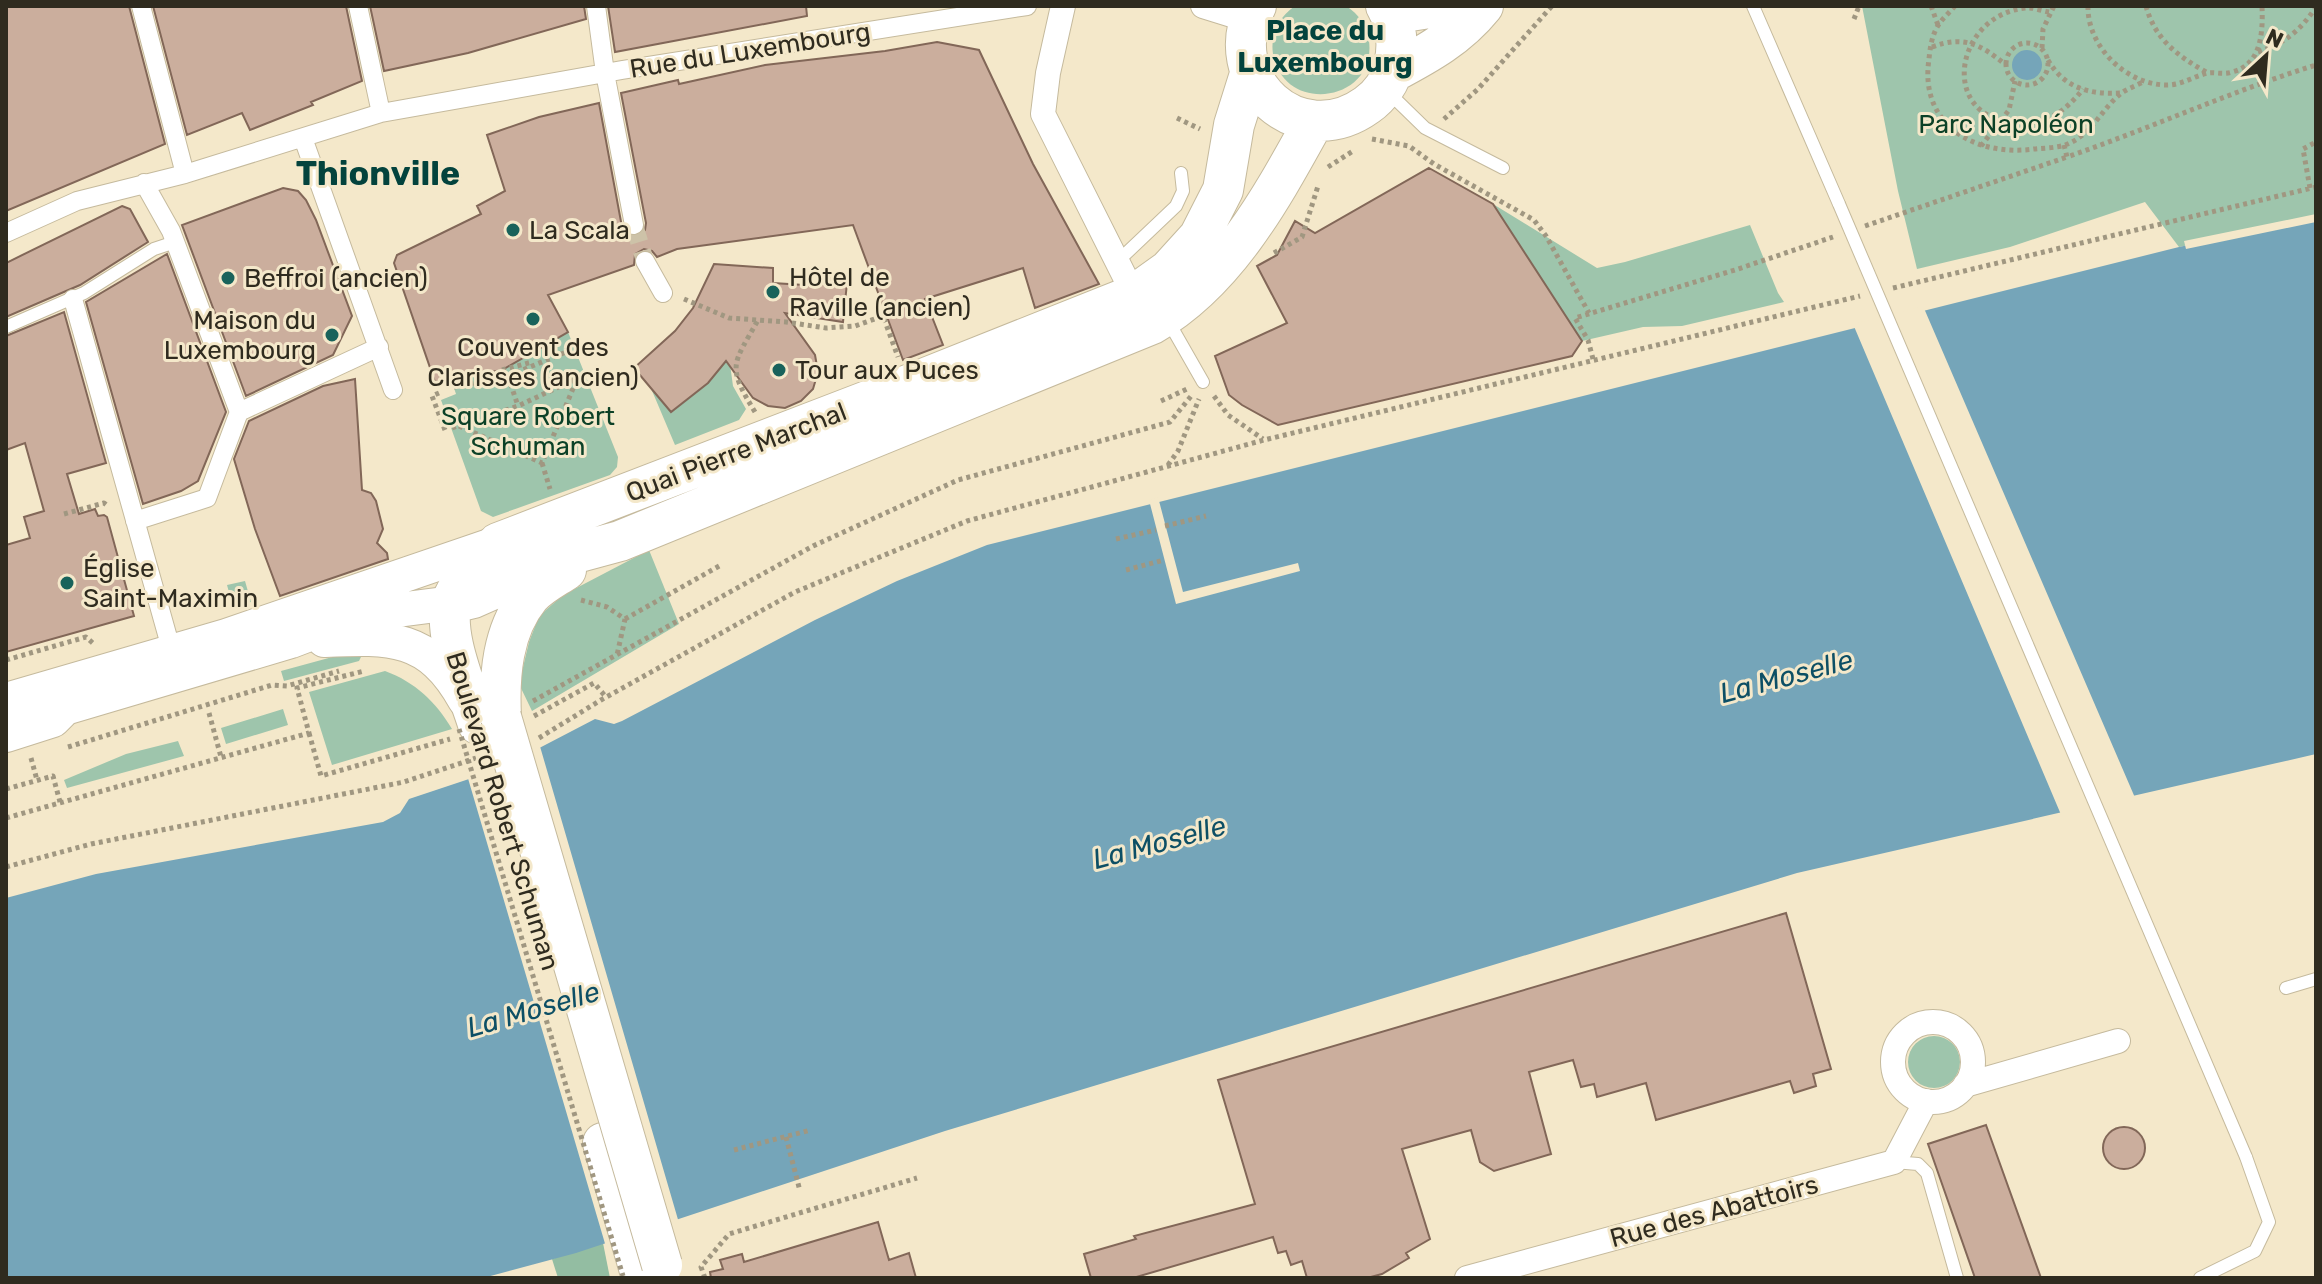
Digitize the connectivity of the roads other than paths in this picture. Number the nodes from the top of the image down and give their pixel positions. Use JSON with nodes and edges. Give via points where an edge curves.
{"nodes":[{"id":1,"x":141,"y":6,"type":"edge"},
{"id":2,"x":358,"y":6,"type":"edge"},
{"id":3,"x":596,"y":6,"type":"edge"},
{"id":4,"x":1020,"y":6,"type":"edge"},
{"id":5,"x":1063,"y":6,"type":"edge"},
{"id":6,"x":1203,"y":6,"type":"edge"},
{"id":7,"x":1442,"y":6,"type":"edge"},
{"id":8,"x":1483,"y":6,"type":"edge"},
{"id":9,"x":1753,"y":6,"type":"edge"},
{"id":10,"x":1389,"y":10,"type":"edge"},
{"id":11,"x":1252,"y":13,"type":"edge"},
{"id":12,"x":611,"y":72,"type":"junction"},
{"id":13,"x":1250,"y":74,"type":"junction"},
{"id":14,"x":1388,"y":80,"type":"junction"},
{"id":15,"x":381,"y":113,"type":"junction"},
{"id":16,"x":1314,"y":121,"type":"junction"},
{"id":17,"x":303,"y":138,"type":"junction"},
{"id":18,"x":1503,"y":168,"type":"dead end"},
{"id":19,"x":1181,"y":173,"type":"dead end"},
{"id":20,"x":185,"y":174,"type":"junction"},
{"id":21,"x":144,"y":183,"type":"junction"},
{"id":22,"x":634,"y":225,"type":"tunnel mouth"},
{"id":23,"x":6,"y":233,"type":"edge"},
{"id":24,"x":175,"y":242,"type":"junction"},
{"id":25,"x":645,"y":261,"type":"tunnel mouth"},
{"id":26,"x":1139,"y":291,"type":"junction"},
{"id":27,"x":663,"y":293,"type":"road end"},
{"id":28,"x":73,"y":299,"type":"junction"},
{"id":29,"x":6,"y":327,"type":"edge"},
{"id":30,"x":379,"y":347,"type":"junction"},
{"id":31,"x":1203,"y":382,"type":"road end"},
{"id":32,"x":393,"y":390,"type":"dead end"},
{"id":33,"x":239,"y":412,"type":"junction"},
{"id":34,"x":135,"y":521,"type":"junction"},
{"id":35,"x":498,"y":543,"type":"junction"},
{"id":36,"x":605,"y":546,"type":"junction"},
{"id":37,"x":458,"y":607,"type":"junction"},
{"id":38,"x":291,"y":641,"type":"junction"},
{"id":39,"x":172,"y":652,"type":"junction"},
{"id":40,"x":6,"y":700,"type":"edge"},
{"id":41,"x":487,"y":726,"type":"junction"},
{"id":42,"x":12,"y":748,"type":"edge"},
{"id":43,"x":2316,"y":979,"type":"edge"},
{"id":44,"x":2286,"y":988,"type":"dead end"},
{"id":45,"x":2118,"y":1041,"type":"dead end"},
{"id":46,"x":1965,"y":1085,"type":"junction"},
{"id":47,"x":1926,"y":1101,"type":"junction"},
{"id":48,"x":1894,"y":1162,"type":"junction"},
{"id":49,"x":641,"y":1274,"type":"edge"},
{"id":50,"x":1467,"y":1278,"type":"edge"},
{"id":51,"x":1957,"y":1278,"type":"edge"},
{"id":52,"x":2200,"y":1278,"type":"edge"}],
"edges":[{"from":1,"to":20,"type":"street"},
{"from":2,"to":15,"type":"street"},
{"from":3,"to":12,"type":"street"},
{"from":4,"to":12,"type":"street","name":"Rue du Luxembourg"},
{"from":5,"to":26,"type":"street","via":[[1043,114]]},
{"from":6,"to":11,"type":"street"},
{"from":7,"to":10,"type":"main road"},
{"from":8,"to":14,"type":"main road","via":[[1437,49]]},
{"from":9,"to":52,"type":"lane","bridge":true,"via":[[2246,1157],[2269,1222],[2255,1251]]},
{"from":10,"to":14,"type":"main road","via":[[1397,53]]},
{"from":11,"to":13,"type":"main road","via":[[1245,38]]},
{"from":12,"to":15,"type":"street","name":"Rue du Luxembourg"},
{"from":12,"to":22,"type":"street"},
{"from":13,"to":16,"type":"main road","via":[[1280,109]]},
{"from":13,"to":26,"type":"main road","name":"Quai Pierre Marchal","via":[[1234,125],[1223,190],[1199,237],[1169,270]]},
{"from":14,"to":16,"type":"main road","via":[[1357,112]]},
{"from":14,"to":18,"type":"lane","via":[[1425,128]]},
{"from":15,"to":17,"type":"street","name":"Rue du Luxembourg"},
{"from":16,"to":26,"type":"main road","name":"Quai Pierre Marchal","via":[[1265,205],[1217,272]]},
{"from":17,"to":20,"type":"street","name":"Rue du Luxembourg"},
{"from":17,"to":30,"type":"street"},
{"from":19,"to":26,"type":"lane","via":[[1183,191]]},
{"from":20,"to":21,"type":"street","name":"Rue du Luxembourg"},
{"from":21,"to":23,"type":"street","name":"Rue du Luxembourg","via":[[77,201]]},
{"from":21,"to":24,"type":"street"},
{"from":24,"to":28,"type":"lane","via":[[154,249]]},
{"from":24,"to":33,"type":"street"},
{"from":25,"to":27,"type":"street"},
{"from":26,"to":31,"type":"lane"},
{"from":26,"to":35,"type":"main road","name":"Quai Pierre Marchal"},
{"from":26,"to":36,"type":"main road","name":"Quai Pierre Marchal","via":[[1098,347]]},
{"from":28,"to":29,"type":"lane"},
{"from":28,"to":34,"type":"street"},
{"from":30,"to":32,"type":"street"},
{"from":30,"to":33,"type":"street"},
{"from":33,"to":34,"type":"street","via":[[207,498]]},
{"from":34,"to":39,"type":"street"},
{"from":35,"to":37,"type":"main road","name":"Quai Pierre Marchal","via":[[459,588]]},
{"from":35,"to":39,"type":"main road","name":"Quai Pierre Marchal"},
{"from":36,"to":37,"type":"main road","name":"Quai Pierre Marchal","via":[[572,554]]},
{"from":36,"to":41,"type":"main road","name":"Quai Pierre Marchal","via":[[530,597],[504,651]]},
{"from":37,"to":38,"type":"main road","name":"Quai Pierre Marchal","via":[[359,615]]},
{"from":37,"to":41,"type":"main road","name":"Boulevard Robert Schuman","via":[[451,639]]},
{"from":38,"to":41,"type":"main road","via":[[405,642],[444,670]]},
{"from":38,"to":42,"type":"main road","via":[[65,708]]},
{"from":39,"to":40,"type":"main road","name":"Quai Pierre Marchal"},
{"from":41,"to":49,"type":"main road","name":"Boulevard Robert Schuman","bridge":true},
{"from":41,"to":49,"type":"main road","name":"Boulevard Robert Schuman"},
{"from":43,"to":44,"type":"lane"},
{"from":45,"to":46,"type":"street"},
{"from":46,"to":47,"type":"street","via":[[1948,1099]]},
{"from":46,"to":47,"type":"street","via":[[1973,1060],[1964,1035],[1941,1022],[1916,1025],[1898,1042],[1893,1067],[1904,1090]]},
{"from":47,"to":48,"type":"street"},
{"from":48,"to":50,"type":"street","name":"Rue des Abattoirs"},
{"from":48,"to":51,"type":"lane","via":[[1918,1164],[1927,1173]]}]}
